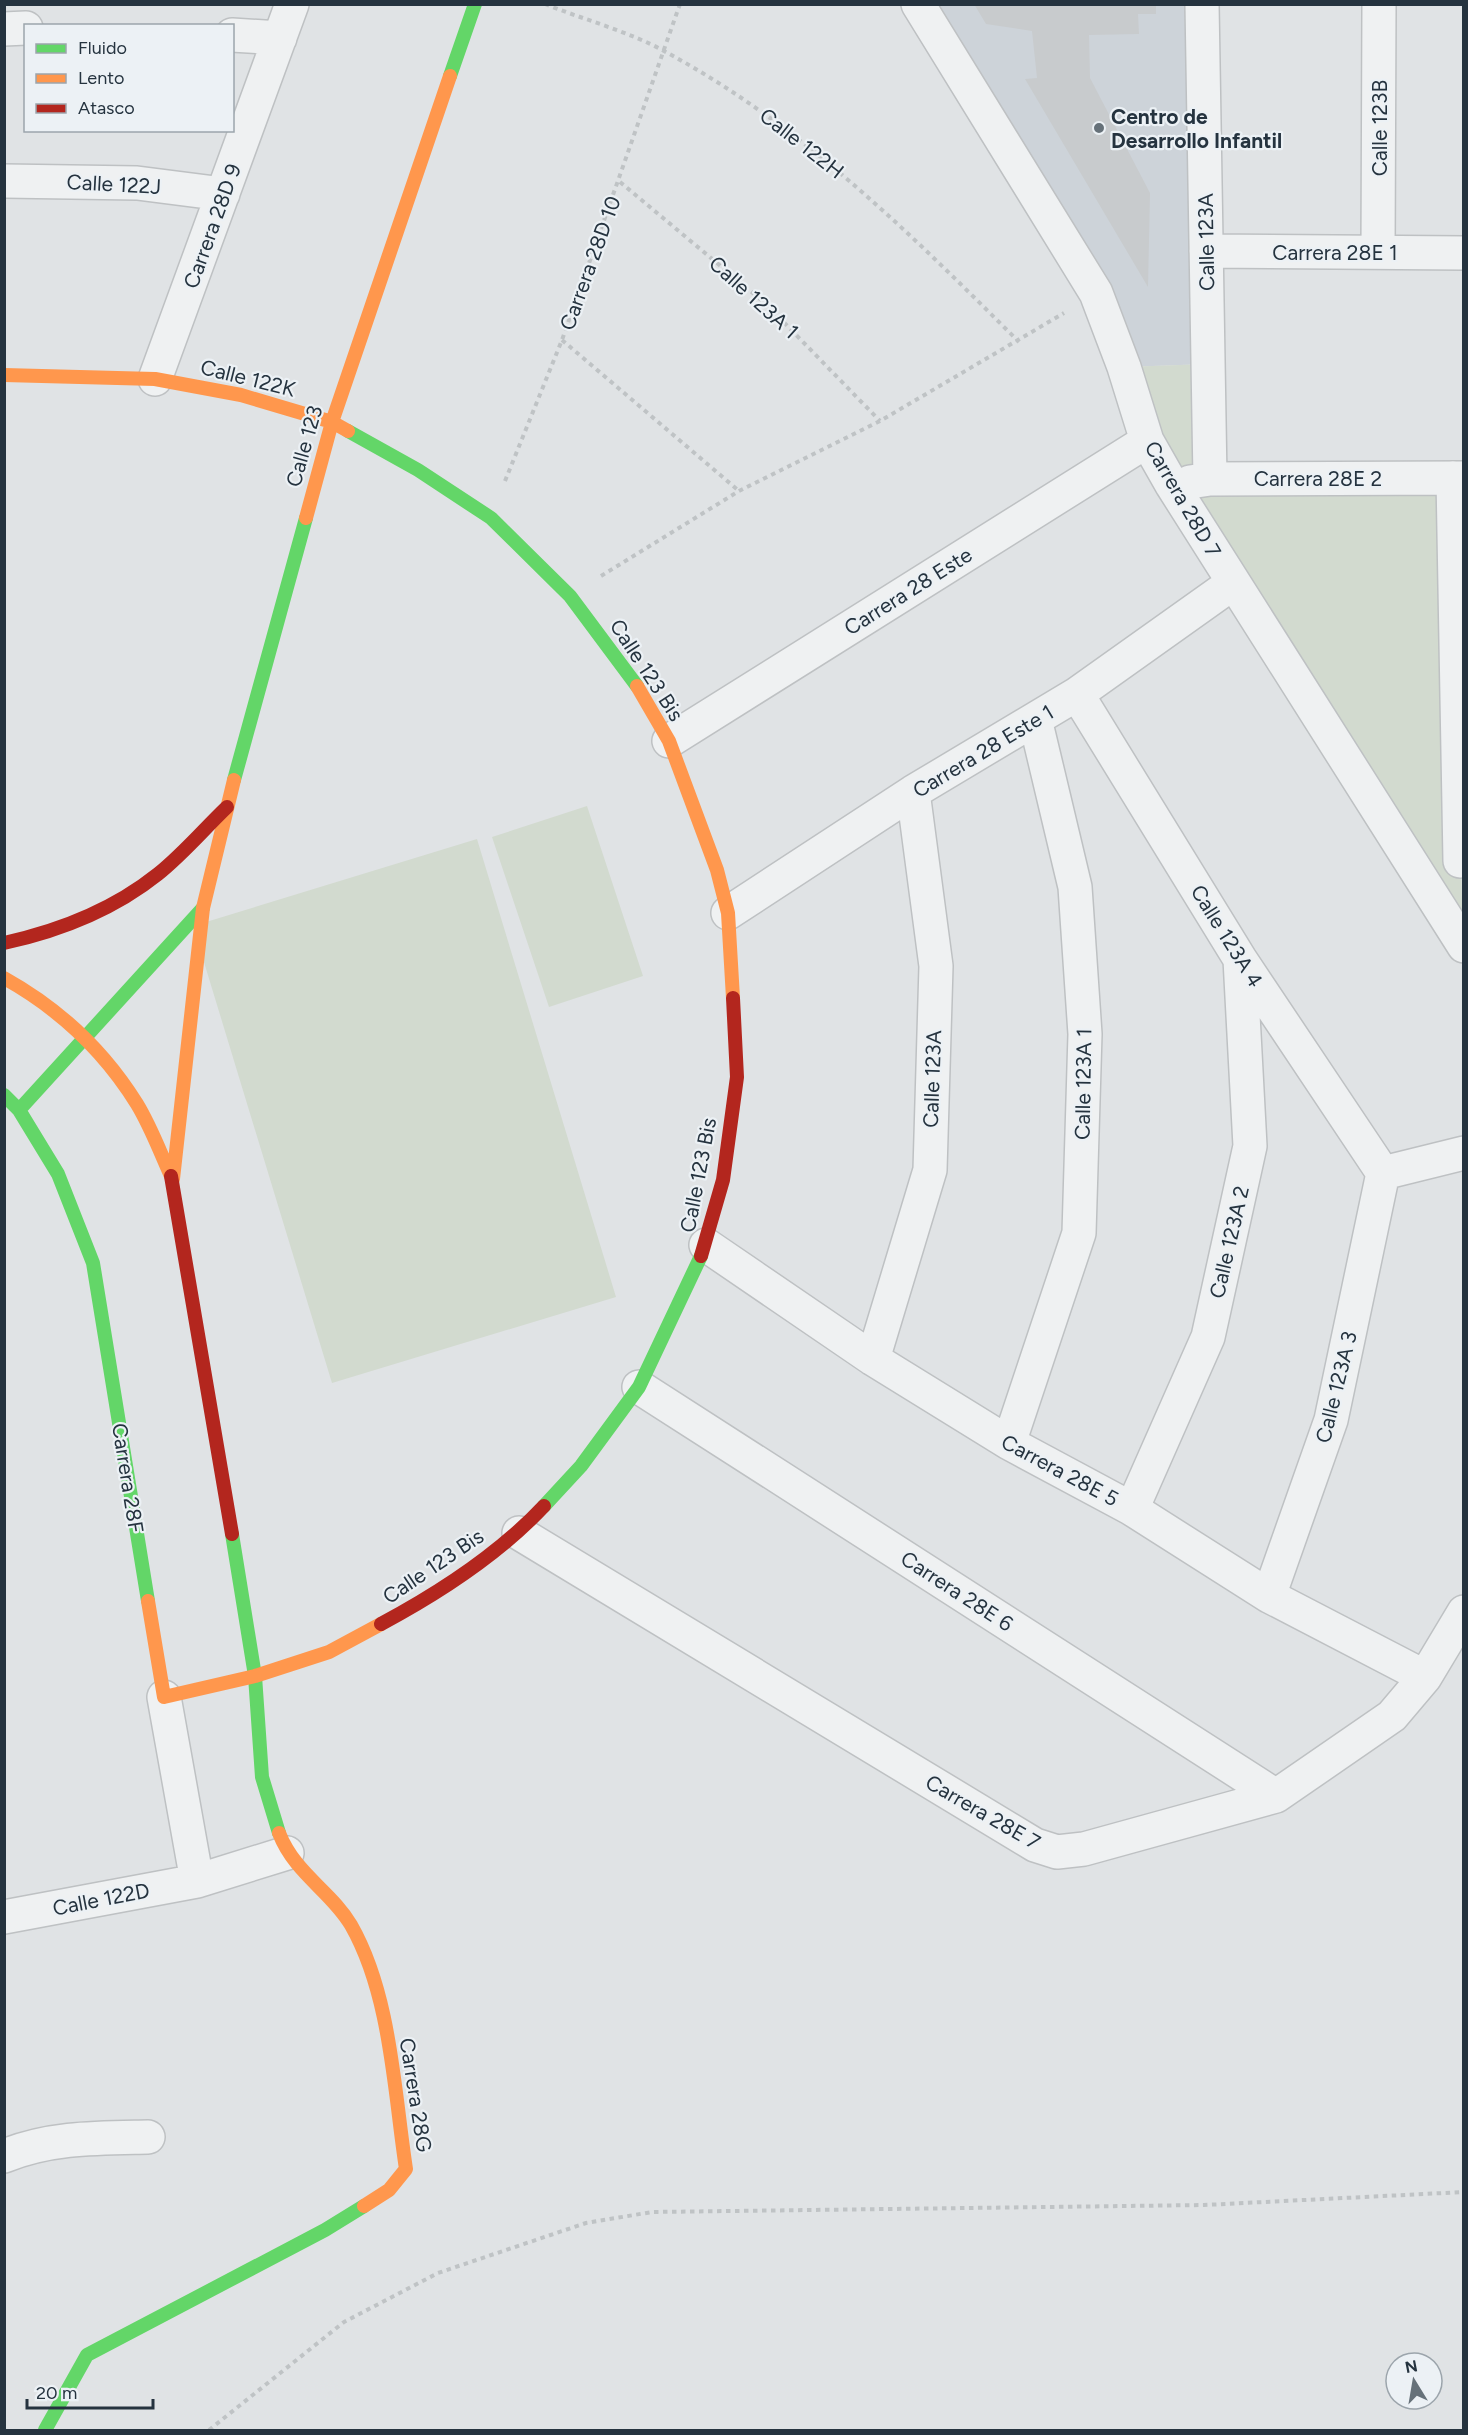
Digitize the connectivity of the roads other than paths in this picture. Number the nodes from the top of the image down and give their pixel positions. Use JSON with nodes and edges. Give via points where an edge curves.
{"nodes":[{"id":1,"x":292,"y":4,"type":"edge"},
{"id":2,"x":475,"y":4,"type":"edge"},
{"id":3,"x":918,"y":4,"type":"edge"},
{"id":4,"x":1202,"y":4,"type":"edge"},
{"id":5,"x":1379,"y":4,"type":"edge"},
{"id":6,"x":24,"y":28,"type":"edge"},
{"id":7,"x":4,"y":29,"type":"edge"},
{"id":8,"x":234,"y":35,"type":"edge"},
{"id":9,"x":280,"y":38,"type":"junction"},
{"id":10,"x":4,"y":181,"type":"edge"},
{"id":11,"x":224,"y":194,"type":"junction"},
{"id":12,"x":1206,"y":251,"type":"junction"},
{"id":13,"x":1378,"y":252,"type":"junction"},
{"id":14,"x":1464,"y":253,"type":"edge"},
{"id":15,"x":4,"y":375,"type":"edge"},
{"id":16,"x":156,"y":379,"type":"junction"},
{"id":17,"x":332,"y":422,"type":"junction"},
{"id":18,"x":1147,"y":441,"type":"junction"},
{"id":19,"x":1458,"y":478,"type":"edge"},
{"id":20,"x":1210,"y":479,"type":"junction"},
{"id":21,"x":1172,"y":485,"type":"junction"},
{"id":22,"x":491,"y":518,"type":"joint"},
{"id":23,"x":1233,"y":583,"type":"junction"},
{"id":24,"x":1460,"y":674,"type":"edge"},
{"id":25,"x":1077,"y":694,"type":"junction"},
{"id":26,"x":1035,"y":719,"type":"junction"},
{"id":27,"x":669,"y":741,"type":"junction"},
{"id":28,"x":913,"y":792,"type":"junction"},
{"id":29,"x":227,"y":807,"type":"junction"},
{"id":30,"x":1462,"y":861,"type":"edge"},
{"id":31,"x":1427,"y":889,"type":"junction"},
{"id":32,"x":203,"y":908,"type":"junction"},
{"id":33,"x":728,"y":913,"type":"junction"},
{"id":34,"x":4,"y":943,"type":"edge"},
{"id":35,"x":1464,"y":946,"type":"edge"},
{"id":36,"x":1240,"y":959,"type":"junction"},
{"id":37,"x":4,"y":978,"type":"edge"},
{"id":38,"x":84,"y":1037,"type":"junction"},
{"id":39,"x":9,"y":1110,"type":"edge"},
{"id":40,"x":1464,"y":1154,"type":"edge"},
{"id":41,"x":1383,"y":1173,"type":"junction"},
{"id":42,"x":173,"y":1179,"type":"junction"},
{"id":43,"x":706,"y":1245,"type":"junction"},
{"id":44,"x":873,"y":1359,"type":"junction"},
{"id":45,"x":639,"y":1387,"type":"junction"},
{"id":46,"x":1008,"y":1443,"type":"junction"},
{"id":47,"x":1132,"y":1509,"type":"junction"},
{"id":48,"x":519,"y":1533,"type":"junction"},
{"id":49,"x":1269,"y":1596,"type":"junction"},
{"id":50,"x":1464,"y":1612,"type":"edge"},
{"id":51,"x":255,"y":1676,"type":"junction"},
{"id":52,"x":1425,"y":1677,"type":"junction"},
{"id":53,"x":164,"y":1697,"type":"junction"},
{"id":54,"x":1275,"y":1796,"type":"junction"},
{"id":55,"x":287,"y":1853,"type":"junction"},
{"id":56,"x":197,"y":1881,"type":"junction"},
{"id":57,"x":4,"y":1917,"type":"edge"},
{"id":58,"x":148,"y":2138,"type":"dead end"},
{"id":59,"x":4,"y":2156,"type":"edge"},
{"id":60,"x":45,"y":2430,"type":"edge"}],
"edges":[{"from":1,"to":9,"type":"street","name":"Carrera 28D 9"},
{"from":2,"to":17,"type":"street","name":"Calle 123"},
{"from":3,"to":18,"type":"street","name":"Carrera 28D 7","via":[[1096,293]]},
{"from":4,"to":12,"type":"street","name":"Calle 123A"},
{"from":5,"to":13,"type":"street","name":"Calle 123B"},
{"from":6,"to":7,"type":"street"},
{"from":8,"to":9,"type":"street"},
{"from":9,"to":11,"type":"street","name":"Carrera 28D 9"},
{"from":10,"to":11,"type":"street","name":"Calle 122J","via":[[137,183]]},
{"from":11,"to":16,"type":"street","name":"Carrera 28D 9"},
{"from":12,"to":13,"type":"street","name":"Carrera 28E 1"},
{"from":12,"to":20,"type":"street","name":"Calle 123A"},
{"from":13,"to":14,"type":"street","name":"Carrera 28E 1"},
{"from":15,"to":16,"type":"street","name":"Calle 122K"},
{"from":16,"to":17,"type":"street","name":"Calle 122K","via":[[241,395]]},
{"from":17,"to":22,"type":"street","name":"Calle 122K","via":[[418,470]]},
{"from":17,"to":29,"type":"street","name":"Calle 123"},
{"from":18,"to":21,"type":"street","name":"Carrera 28D 7"},
{"from":18,"to":27,"type":"street","name":"Carrera 28 Este"},
{"from":19,"to":20,"type":"street","name":"Carrera 28E 2"},
{"from":19,"to":24,"type":"street"},
{"from":20,"to":21,"type":"street","name":"Carrera 28E 2"},
{"from":21,"to":23,"type":"street","name":"Carrera 28D 7"},
{"from":22,"to":27,"type":"street","name":"Calle 123 Bis","via":[[570,596],[633,679]]},
{"from":23,"to":25,"type":"street","name":"Carrera 28 Este 1"},
{"from":23,"to":31,"type":"street","name":"Carrera 28D 7"},
{"from":24,"to":30,"type":"street"},
{"from":25,"to":26,"type":"street","name":"Carrera 28 Este 1"},
{"from":25,"to":36,"type":"street","name":"Calle 123A 4"},
{"from":26,"to":28,"type":"street","name":"Carrera 28 Este 1"},
{"from":26,"to":46,"type":"street","name":"Calle 123A 1","via":[[1076,887],[1085,1034],[1079,1233]]},
{"from":27,"to":33,"type":"street","name":"Calle 123 Bis","via":[[717,870]]},
{"from":28,"to":33,"type":"street","name":"Carrera 28 Este 1"},
{"from":28,"to":44,"type":"street","name":"Calle 123A","via":[[936,966],[930,1170]]},
{"from":29,"to":32,"type":"street","name":"Calle 123"},
{"from":29,"to":34,"type":"street","via":[[157,875],[95,913],[27,939]]},
{"from":30,"to":31,"type":"street"},
{"from":31,"to":35,"type":"street","name":"Carrera 28D 7"},
{"from":32,"to":38,"type":"street"},
{"from":32,"to":42,"type":"street","name":"Calle 123"},
{"from":33,"to":43,"type":"street","name":"Calle 123 Bis","via":[[737,1077],[723,1180]]},
{"from":36,"to":41,"type":"street","name":"Calle 123A 4"},
{"from":36,"to":47,"type":"street","name":"Calle 123A 2","via":[[1250,1146],[1208,1337]]},
{"from":37,"to":38,"type":"street","via":[[25,988]]},
{"from":38,"to":39,"type":"street"},
{"from":38,"to":42,"type":"street","via":[[137,1104]]},
{"from":39,"to":53,"type":"street","name":"Carrera 28F","via":[[58,1174],[93,1263]]},
{"from":40,"to":41,"type":"street"},
{"from":41,"to":49,"type":"street","name":"Calle 123A 3","via":[[1331,1420]]},
{"from":42,"to":51,"type":"street"},
{"from":43,"to":44,"type":"street","name":"Carrera 28E 5"},
{"from":43,"to":45,"type":"street","name":"Calle 123 Bis"},
{"from":44,"to":46,"type":"street","name":"Carrera 28E 5"},
{"from":45,"to":48,"type":"street","name":"Calle 123 Bis","via":[[581,1466]]},
{"from":45,"to":54,"type":"street","name":"Carrera 28E 6"},
{"from":46,"to":47,"type":"street","name":"Carrera 28E 5"},
{"from":47,"to":49,"type":"street","name":"Carrera 28E 5"},
{"from":48,"to":51,"type":"street","name":"Calle 123 Bis","via":[[425,1601],[329,1652]]},
{"from":48,"to":54,"type":"street","name":"Carrera 28E 7","via":[[1035,1845],[1057,1852],[1084,1849]]},
{"from":49,"to":52,"type":"street","name":"Carrera 28E 5"},
{"from":50,"to":52,"type":"street","name":"Carrera 28E 7"},
{"from":51,"to":53,"type":"street","name":"Calle 123 Bis"},
{"from":51,"to":55,"type":"street","name":"Carrera 28G","via":[[262,1778]]},
{"from":52,"to":54,"type":"street","name":"Carrera 28E 7","via":[[1392,1716]]},
{"from":53,"to":56,"type":"street","name":"Carrera 28F"},
{"from":55,"to":56,"type":"street","name":"Calle 122D"},
{"from":55,"to":60,"type":"street","name":"Carrera 28G","via":[[350,1923],[364,1951],[382,2009],[406,2169],[389,2190],[325,2230],[87,2355]]},
{"from":56,"to":57,"type":"street","name":"Calle 122D"},
{"from":58,"to":59,"type":"street","via":[[83,2138],[31,2145]]}]}
